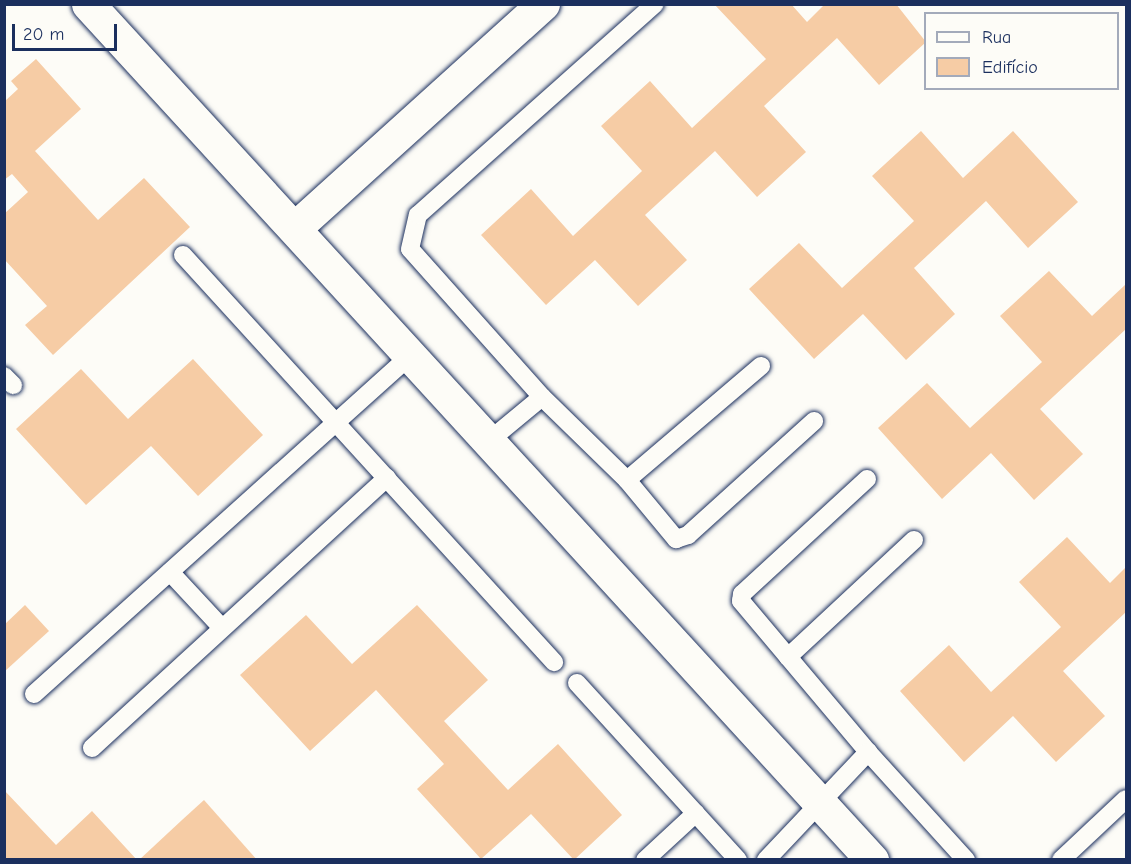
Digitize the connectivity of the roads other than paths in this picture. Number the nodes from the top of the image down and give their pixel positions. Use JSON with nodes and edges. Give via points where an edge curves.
{"nodes":[{"id":1,"x":88,"y":4,"type":"edge"},
{"id":2,"x":543,"y":4,"type":"edge"},
{"id":3,"x":655,"y":4,"type":"edge"},
{"id":4,"x":296,"y":227,"type":"junction"},
{"id":5,"x":183,"y":255,"type":"dead end"},
{"id":6,"x":412,"y":354,"type":"junction"},
{"id":7,"x":761,"y":366,"type":"dead end"},
{"id":8,"x":542,"y":397,"type":"junction"},
{"id":9,"x":334,"y":421,"type":"junction"},
{"id":10,"x":814,"y":421,"type":"dead end"},
{"id":11,"x":490,"y":440,"type":"junction"},
{"id":12,"x":387,"y":478,"type":"junction"},
{"id":13,"x":867,"y":479,"type":"dead end"},
{"id":14,"x":627,"y":480,"type":"junction"},
{"id":15,"x":914,"y":540,"type":"dead end"},
{"id":16,"x":170,"y":572,"type":"junction"},
{"id":17,"x":222,"y":628,"type":"junction"},
{"id":18,"x":788,"y":657,"type":"junction"},
{"id":19,"x":554,"y":662,"type":"dead end"},
{"id":20,"x":577,"y":682,"type":"dead end"},
{"id":21,"x":34,"y":694,"type":"dead end"},
{"id":22,"x":92,"y":748,"type":"dead end"},
{"id":23,"x":868,"y":752,"type":"junction"},
{"id":24,"x":1126,"y":799,"type":"edge"},
{"id":25,"x":822,"y":805,"type":"junction"},
{"id":26,"x":696,"y":813,"type":"junction"},
{"id":27,"x":645,"y":860,"type":"edge"},
{"id":28,"x":738,"y":860,"type":"edge"},
{"id":29,"x":766,"y":860,"type":"edge"},
{"id":30,"x":872,"y":860,"type":"edge"},
{"id":31,"x":966,"y":860,"type":"edge"},
{"id":32,"x":1061,"y":860,"type":"edge"}],
"edges":[{"from":1,"to":4,"type":"street"},
{"from":2,"to":4,"type":"street"},
{"from":3,"to":8,"type":"lane","via":[[418,215],[411,234],[410,249]]},
{"from":4,"to":6,"type":"street"},
{"from":5,"to":9,"type":"lane"},
{"from":6,"to":9,"type":"lane"},
{"from":6,"to":11,"type":"street"},
{"from":7,"to":14,"type":"lane"},
{"from":8,"to":11,"type":"lane"},
{"from":8,"to":14,"type":"lane"},
{"from":9,"to":12,"type":"lane"},
{"from":9,"to":16,"type":"lane"},
{"from":10,"to":14,"type":"lane","via":[[688,535],[676,539]]},
{"from":11,"to":25,"type":"street"},
{"from":12,"to":17,"type":"lane"},
{"from":12,"to":19,"type":"lane"},
{"from":13,"to":18,"type":"lane","via":[[742,594],[743,609]]},
{"from":15,"to":18,"type":"lane"},
{"from":16,"to":17,"type":"lane"},
{"from":16,"to":21,"type":"lane"},
{"from":17,"to":22,"type":"lane"},
{"from":18,"to":23,"type":"lane"},
{"from":20,"to":26,"type":"lane"},
{"from":23,"to":25,"type":"lane"},
{"from":23,"to":31,"type":"lane"},
{"from":24,"to":32,"type":"lane"},
{"from":25,"to":29,"type":"lane"},
{"from":25,"to":30,"type":"street"},
{"from":26,"to":27,"type":"lane"},
{"from":26,"to":28,"type":"lane"}]}
